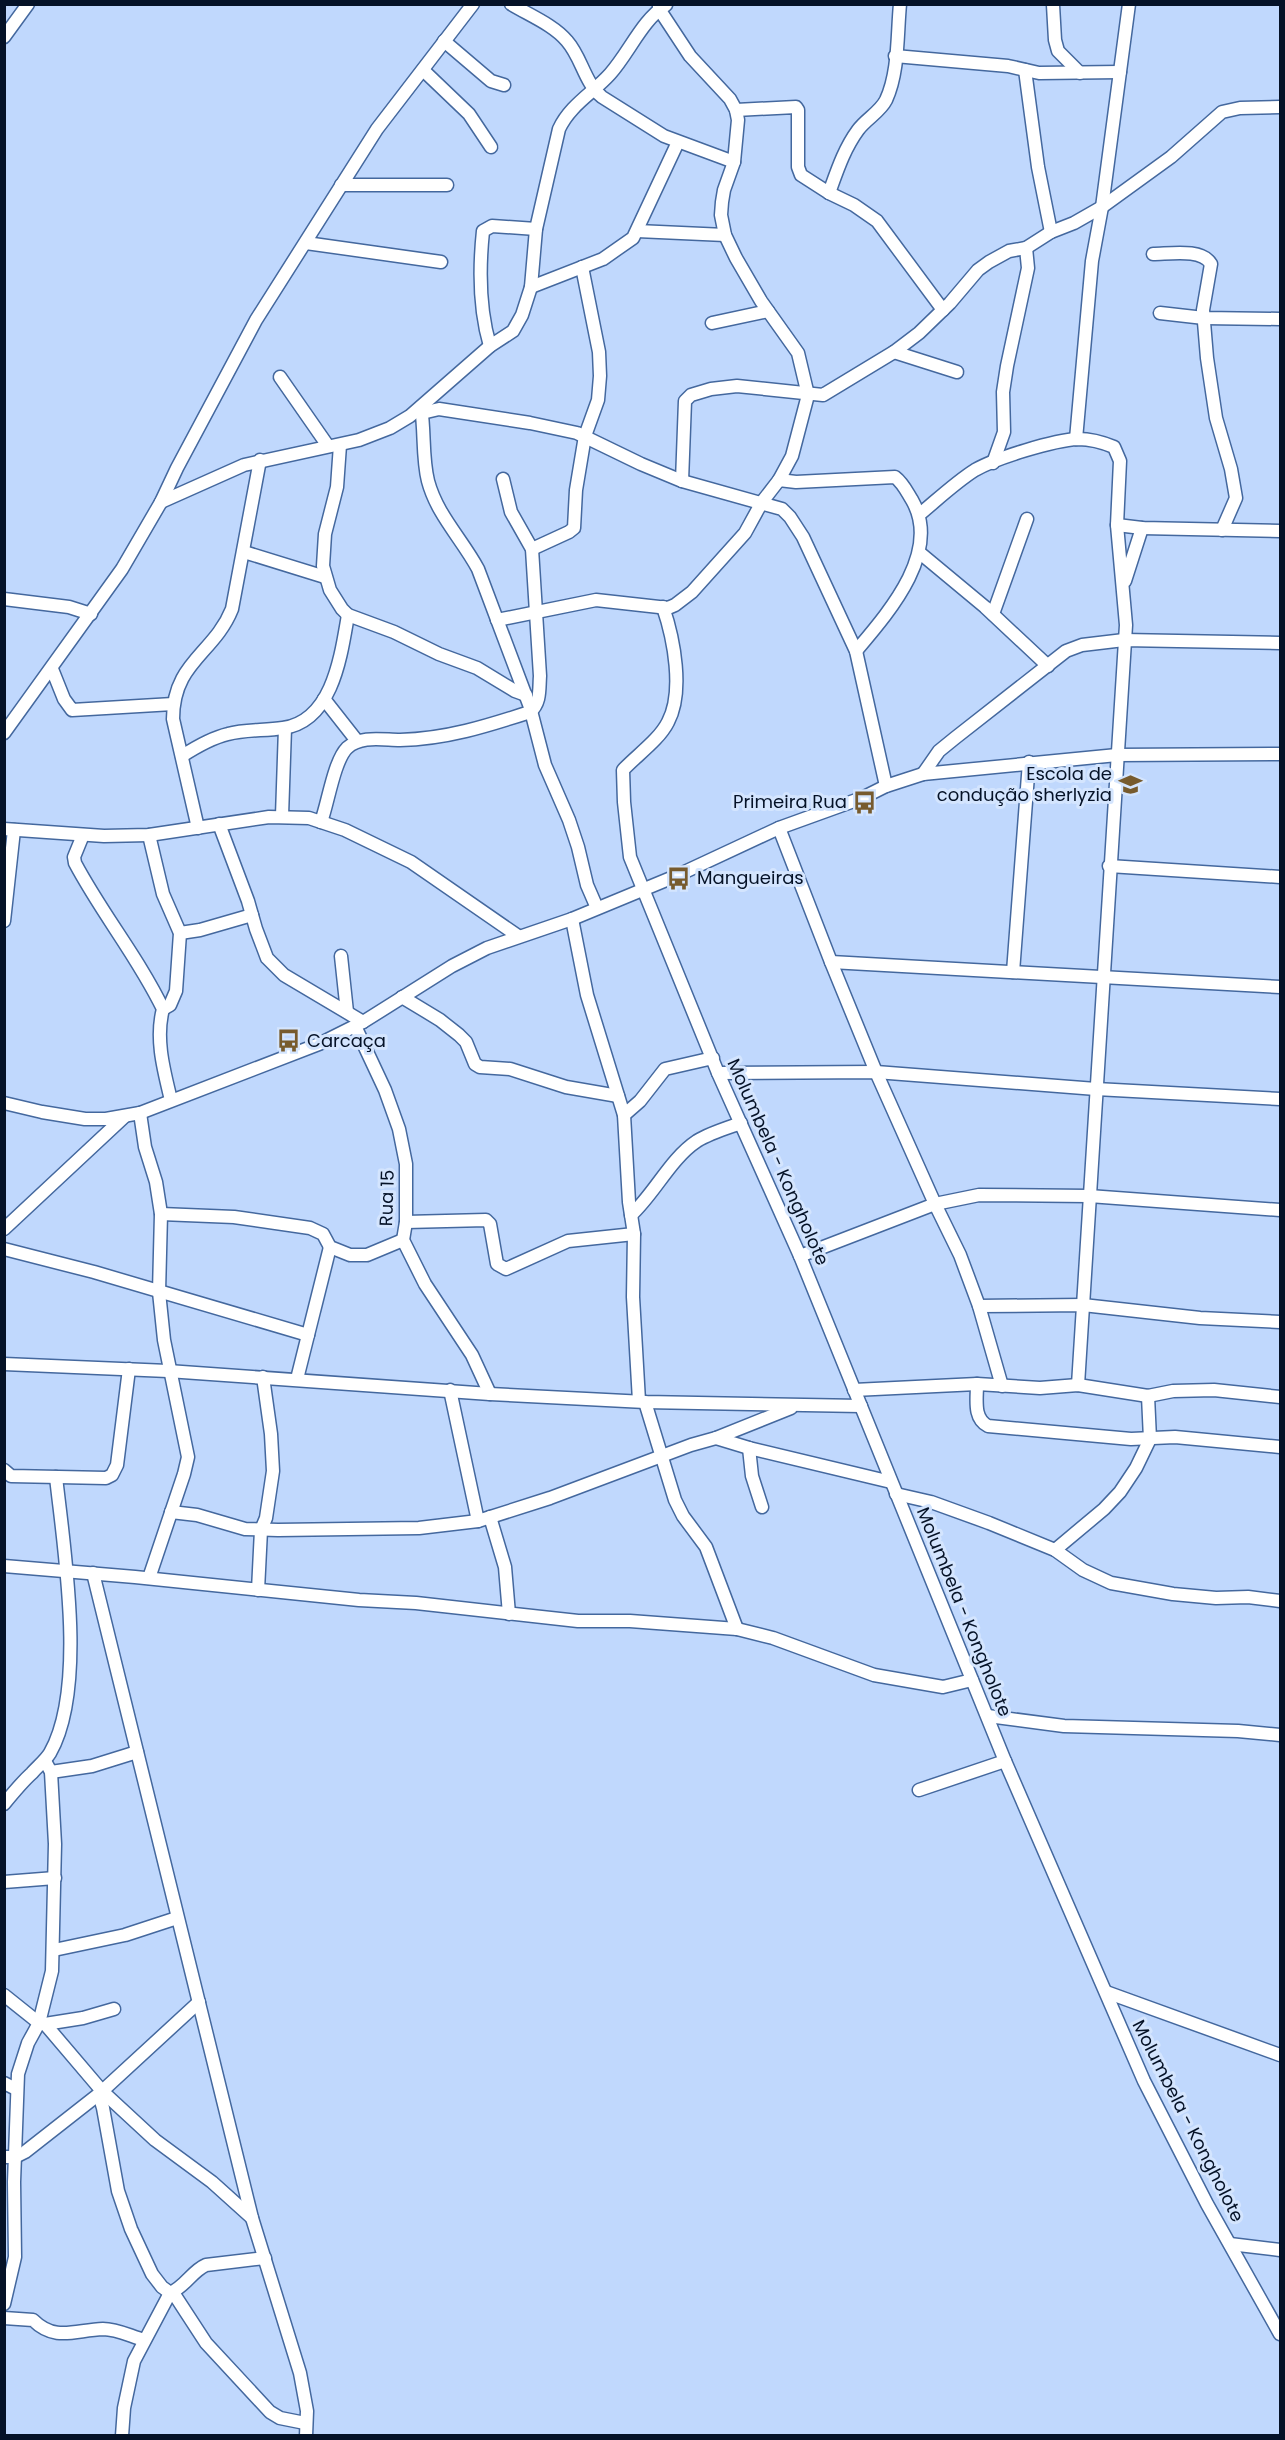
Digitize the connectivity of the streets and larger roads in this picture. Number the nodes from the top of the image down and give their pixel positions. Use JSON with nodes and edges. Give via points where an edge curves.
{"nodes":[{"id":1,"x":28,"y":4,"type":"edge"},
{"id":2,"x":473,"y":4,"type":"edge"},
{"id":3,"x":511,"y":4,"type":"edge"},
{"id":4,"x":900,"y":4,"type":"edge"},
{"id":5,"x":1129,"y":4,"type":"edge"},
{"id":6,"x":1053,"y":5,"type":"edge"},
{"id":7,"x":662,"y":6,"type":"edge"},
{"id":8,"x":4,"y":37,"type":"edge"},
{"id":9,"x":444,"y":41,"type":"junction"},
{"id":10,"x":896,"y":56,"type":"junction"},
{"id":11,"x":423,"y":70,"type":"junction"},
{"id":12,"x":1025,"y":70,"type":"junction"},
{"id":13,"x":1080,"y":72,"type":"junction"},
{"id":14,"x":1120,"y":72,"type":"junction"},
{"id":15,"x":504,"y":85,"type":"dead end"},
{"id":16,"x":593,"y":90,"type":"junction"},
{"id":17,"x":1281,"y":107,"type":"edge"},
{"id":18,"x":736,"y":111,"type":"junction"},
{"id":19,"x":678,"y":142,"type":"junction"},
{"id":20,"x":491,"y":147,"type":"dead end"},
{"id":21,"x":734,"y":162,"type":"junction"},
{"id":22,"x":341,"y":185,"type":"junction"},
{"id":23,"x":447,"y":185,"type":"dead end"},
{"id":24,"x":829,"y":193,"type":"junction"},
{"id":25,"x":1102,"y":207,"type":"junction"},
{"id":26,"x":536,"y":229,"type":"junction"},
{"id":27,"x":637,"y":231,"type":"junction"},
{"id":28,"x":1051,"y":232,"type":"junction"},
{"id":29,"x":725,"y":236,"type":"junction"},
{"id":30,"x":306,"y":243,"type":"junction"},
{"id":31,"x":1026,"y":248,"type":"junction"},
{"id":32,"x":1153,"y":254,"type":"dead end"},
{"id":33,"x":441,"y":262,"type":"dead end"},
{"id":34,"x":582,"y":267,"type":"junction"},
{"id":35,"x":531,"y":287,"type":"junction"},
{"id":36,"x":943,"y":310,"type":"junction"},
{"id":37,"x":768,"y":311,"type":"junction"},
{"id":38,"x":1160,"y":313,"type":"dead end"},
{"id":39,"x":1204,"y":318,"type":"junction"},
{"id":40,"x":1281,"y":319,"type":"edge"},
{"id":41,"x":712,"y":323,"type":"dead end"},
{"id":42,"x":490,"y":346,"type":"junction"},
{"id":43,"x":894,"y":351,"type":"junction"},
{"id":44,"x":957,"y":372,"type":"dead end"},
{"id":45,"x":280,"y":377,"type":"dead end"},
{"id":46,"x":808,"y":395,"type":"junction"},
{"id":47,"x":421,"y":410,"type":"junction"},
{"id":48,"x":585,"y":436,"type":"junction"},
{"id":49,"x":1076,"y":439,"type":"junction"},
{"id":50,"x":334,"y":445,"type":"junction"},
{"id":51,"x":260,"y":460,"type":"junction"},
{"id":52,"x":993,"y":463,"type":"junction"},
{"id":53,"x":503,"y":478,"type":"dead end"},
{"id":54,"x":779,"y":480,"type":"junction"},
{"id":55,"x":682,"y":481,"type":"junction"},
{"id":56,"x":161,"y":502,"type":"junction"},
{"id":57,"x":762,"y":502,"type":"junction"},
{"id":58,"x":920,"y":514,"type":"junction"},
{"id":59,"x":1027,"y":519,"type":"dead end"},
{"id":60,"x":1117,"y":525,"type":"junction"},
{"id":61,"x":1142,"y":528,"type":"junction"},
{"id":62,"x":1222,"y":530,"type":"junction"},
{"id":63,"x":1281,"y":531,"type":"edge"},
{"id":64,"x":532,"y":549,"type":"junction"},
{"id":65,"x":244,"y":552,"type":"junction"},
{"id":66,"x":920,"y":553,"type":"junction"},
{"id":67,"x":325,"y":577,"type":"junction"},
{"id":68,"x":1123,"y":588,"type":"junction"},
{"id":69,"x":4,"y":599,"type":"edge"},
{"id":70,"x":663,"y":607,"type":"junction"},
{"id":71,"x":536,"y":611,"type":"junction"},
{"id":72,"x":91,"y":614,"type":"junction"},
{"id":73,"x":993,"y":614,"type":"junction"},
{"id":74,"x":348,"y":615,"type":"junction"},
{"id":75,"x":497,"y":620,"type":"junction"},
{"id":76,"x":1124,"y":640,"type":"junction"},
{"id":77,"x":1281,"y":643,"type":"edge"},
{"id":78,"x":856,"y":651,"type":"junction"},
{"id":79,"x":1048,"y":666,"type":"junction"},
{"id":80,"x":52,"y":669,"type":"junction"},
{"id":81,"x":526,"y":695,"type":"junction"},
{"id":82,"x":324,"y":699,"type":"junction"},
{"id":83,"x":173,"y":704,"type":"junction"},
{"id":84,"x":530,"y":712,"type":"junction"},
{"id":85,"x":285,"y":728,"type":"junction"},
{"id":86,"x":4,"y":733,"type":"edge"},
{"id":87,"x":357,"y":741,"type":"junction"},
{"id":88,"x":1281,"y":754,"type":"edge"},
{"id":89,"x":1117,"y":755,"type":"junction"},
{"id":90,"x":182,"y":756,"type":"junction"},
{"id":91,"x":1029,"y":762,"type":"junction"},
{"id":92,"x":923,"y":774,"type":"junction"},
{"id":93,"x":886,"y":786,"type":"junction"},
{"id":94,"x":282,"y":816,"type":"junction"},
{"id":95,"x":321,"y":822,"type":"junction"},
{"id":96,"x":219,"y":824,"type":"junction"},
{"id":97,"x":198,"y":828,"type":"junction"},
{"id":98,"x":779,"y":828,"type":"junction"},
{"id":99,"x":9,"y":829,"type":"edge"},
{"id":100,"x":83,"y":834,"type":"junction"},
{"id":101,"x":149,"y":835,"type":"junction"},
{"id":102,"x":1109,"y":866,"type":"junction"},
{"id":103,"x":1281,"y":878,"type":"edge"},
{"id":104,"x":644,"y":890,"type":"junction"},
{"id":105,"x":597,"y":908,"type":"junction"},
{"id":106,"x":252,"y":915,"type":"junction"},
{"id":107,"x":572,"y":919,"type":"junction"},
{"id":108,"x":4,"y":921,"type":"edge"},
{"id":109,"x":180,"y":933,"type":"junction"},
{"id":110,"x":518,"y":936,"type":"junction"},
{"id":111,"x":341,"y":956,"type":"dead end"},
{"id":112,"x":831,"y":962,"type":"junction"},
{"id":113,"x":1013,"y":972,"type":"junction"},
{"id":114,"x":1102,"y":978,"type":"junction"},
{"id":115,"x":1281,"y":987,"type":"edge"},
{"id":116,"x":402,"y":997,"type":"junction"},
{"id":117,"x":163,"y":1009,"type":"junction"},
{"id":118,"x":347,"y":1012,"type":"junction"},
{"id":119,"x":359,"y":1024,"type":"junction"},
{"id":120,"x":713,"y":1058,"type":"junction"},
{"id":121,"x":876,"y":1072,"type":"junction"},
{"id":122,"x":718,"y":1073,"type":"junction"},
{"id":123,"x":1096,"y":1089,"type":"junction"},
{"id":124,"x":618,"y":1096,"type":"junction"},
{"id":125,"x":1281,"y":1099,"type":"edge"},
{"id":126,"x":171,"y":1101,"type":"junction"},
{"id":127,"x":4,"y":1103,"type":"edge"},
{"id":128,"x":140,"y":1113,"type":"junction"},
{"id":129,"x":624,"y":1115,"type":"junction"},
{"id":130,"x":125,"y":1116,"type":"junction"},
{"id":131,"x":741,"y":1123,"type":"junction"},
{"id":132,"x":1089,"y":1197,"type":"junction"},
{"id":133,"x":935,"y":1204,"type":"junction"},
{"id":134,"x":1281,"y":1210,"type":"edge"},
{"id":135,"x":161,"y":1214,"type":"junction"},
{"id":136,"x":631,"y":1215,"type":"junction"},
{"id":137,"x":406,"y":1222,"type":"junction"},
{"id":138,"x":4,"y":1229,"type":"edge"},
{"id":139,"x":634,"y":1234,"type":"junction"},
{"id":140,"x":403,"y":1240,"type":"junction"},
{"id":141,"x":330,"y":1246,"type":"junction"},
{"id":142,"x":4,"y":1249,"type":"edge"},
{"id":143,"x":800,"y":1256,"type":"junction"},
{"id":144,"x":159,"y":1292,"type":"junction"},
{"id":145,"x":1083,"y":1305,"type":"junction"},
{"id":146,"x":979,"y":1306,"type":"junction"},
{"id":147,"x":1281,"y":1322,"type":"edge"},
{"id":148,"x":308,"y":1335,"type":"junction"},
{"id":149,"x":4,"y":1364,"type":"edge"},
{"id":150,"x":129,"y":1369,"type":"junction"},
{"id":151,"x":168,"y":1371,"type":"junction"},
{"id":152,"x":263,"y":1377,"type":"junction"},
{"id":153,"x":297,"y":1378,"type":"junction"},
{"id":154,"x":976,"y":1384,"type":"junction"},
{"id":155,"x":1078,"y":1384,"type":"junction"},
{"id":156,"x":1002,"y":1386,"type":"junction"},
{"id":157,"x":450,"y":1390,"type":"junction"},
{"id":158,"x":854,"y":1390,"type":"junction"},
{"id":159,"x":490,"y":1394,"type":"junction"},
{"id":160,"x":1148,"y":1396,"type":"junction"},
{"id":161,"x":1281,"y":1397,"type":"edge"},
{"id":162,"x":642,"y":1402,"type":"junction"},
{"id":163,"x":798,"y":1406,"type":"junction"},
{"id":164,"x":861,"y":1406,"type":"junction"},
{"id":165,"x":716,"y":1438,"type":"junction"},
{"id":166,"x":1150,"y":1440,"type":"junction"},
{"id":167,"x":1281,"y":1447,"type":"edge"},
{"id":168,"x":749,"y":1448,"type":"junction"},
{"id":169,"x":663,"y":1455,"type":"junction"},
{"id":170,"x":4,"y":1470,"type":"edge"},
{"id":171,"x":56,"y":1477,"type":"junction"},
{"id":172,"x":891,"y":1482,"type":"junction"},
{"id":173,"x":896,"y":1494,"type":"junction"},
{"id":174,"x":762,"y":1507,"type":"dead end"},
{"id":175,"x":171,"y":1512,"type":"junction"},
{"id":176,"x":484,"y":1519,"type":"junction"},
{"id":177,"x":261,"y":1530,"type":"junction"},
{"id":178,"x":1055,"y":1550,"type":"junction"},
{"id":179,"x":4,"y":1566,"type":"edge"},
{"id":180,"x":67,"y":1572,"type":"junction"},
{"id":181,"x":93,"y":1573,"type":"junction"},
{"id":182,"x":149,"y":1578,"type":"junction"},
{"id":183,"x":258,"y":1590,"type":"junction"},
{"id":184,"x":1281,"y":1601,"type":"edge"},
{"id":185,"x":509,"y":1614,"type":"junction"},
{"id":186,"x":737,"y":1629,"type":"junction"},
{"id":187,"x":972,"y":1680,"type":"junction"},
{"id":188,"x":988,"y":1716,"type":"junction"},
{"id":189,"x":1281,"y":1735,"type":"edge"},
{"id":190,"x":137,"y":1752,"type":"junction"},
{"id":191,"x":1005,"y":1761,"type":"junction"},
{"id":192,"x":48,"y":1767,"type":"junction"},
{"id":193,"x":919,"y":1790,"type":"dead end"},
{"id":194,"x":4,"y":1804,"type":"edge"},
{"id":195,"x":55,"y":1878,"type":"junction"},
{"id":196,"x":4,"y":1882,"type":"edge"},
{"id":197,"x":177,"y":1918,"type":"junction"},
{"id":198,"x":54,"y":1950,"type":"junction"},
{"id":199,"x":1106,"y":1992,"type":"junction"},
{"id":200,"x":4,"y":1995,"type":"edge"},
{"id":201,"x":199,"y":2002,"type":"junction"},
{"id":202,"x":114,"y":2009,"type":"dead end"},
{"id":203,"x":42,"y":2024,"type":"junction"},
{"id":204,"x":1281,"y":2055,"type":"edge"},
{"id":205,"x":10,"y":2086,"type":"edge"},
{"id":206,"x":100,"y":2092,"type":"junction"},
{"id":207,"x":10,"y":2157,"type":"edge"},
{"id":208,"x":252,"y":2218,"type":"junction"},
{"id":209,"x":1230,"y":2244,"type":"junction"},
{"id":210,"x":1281,"y":2250,"type":"edge"},
{"id":211,"x":265,"y":2258,"type":"junction"},
{"id":212,"x":170,"y":2293,"type":"junction"},
{"id":213,"x":4,"y":2304,"type":"edge"},
{"id":214,"x":4,"y":2318,"type":"edge"},
{"id":215,"x":1281,"y":2334,"type":"edge"},
{"id":216,"x":144,"y":2340,"type":"junction"},
{"id":217,"x":306,"y":2429,"type":"edge"},
{"id":218,"x":122,"y":2436,"type":"edge"}],
"edges":[{"from":1,"to":8,"type":"street"},
{"from":2,"to":9,"type":"street"},
{"from":3,"to":16,"type":"street","via":[[561,34]]},
{"from":4,"to":10,"type":"street"},
{"from":5,"to":14,"type":"street"},
{"from":6,"to":13,"type":"street","via":[[1058,51]]},
{"from":7,"to":16,"type":"street"},
{"from":7,"to":18,"type":"street","via":[[690,56]]},
{"from":9,"to":11,"type":"street"},
{"from":9,"to":15,"type":"street","via":[[491,81]]},
{"from":10,"to":12,"type":"street"},
{"from":10,"to":24,"type":"street","via":[[886,99],[858,130],[841,159]]},
{"from":11,"to":20,"type":"street","via":[[469,114]]},
{"from":11,"to":22,"type":"street","via":[[377,129]]},
{"from":12,"to":13,"type":"street"},
{"from":12,"to":28,"type":"street"},
{"from":13,"to":14,"type":"street"},
{"from":14,"to":25,"type":"street"},
{"from":16,"to":19,"type":"street","via":[[641,124]]},
{"from":16,"to":26,"type":"street","via":[[569,112],[559,129]]},
{"from":17,"to":25,"type":"street","via":[[1222,112],[1171,157]]},
{"from":18,"to":21,"type":"street"},
{"from":18,"to":24,"type":"street","via":[[796,107],[801,175]]},
{"from":19,"to":21,"type":"street"},
{"from":19,"to":27,"type":"street"},
{"from":21,"to":29,"type":"street","via":[[722,202]]},
{"from":22,"to":23,"type":"street"},
{"from":22,"to":30,"type":"street"},
{"from":24,"to":36,"type":"street","via":[[877,221]]},
{"from":25,"to":28,"type":"street"},
{"from":25,"to":49,"type":"street","via":[[1092,261]]},
{"from":26,"to":35,"type":"street"},
{"from":26,"to":42,"type":"street","via":[[492,226],[483,231],[482,301]]},
{"from":27,"to":29,"type":"street"},
{"from":27,"to":34,"type":"street","via":[[603,259]]},
{"from":28,"to":31,"type":"street"},
{"from":29,"to":37,"type":"street"},
{"from":30,"to":33,"type":"street"},
{"from":30,"to":56,"type":"street","via":[[256,320]]},
{"from":31,"to":36,"type":"street","via":[[1009,250],[984,266]]},
{"from":31,"to":52,"type":"street","via":[[1028,268],[1006,366],[1004,432]]},
{"from":32,"to":39,"type":"street","via":[[1200,255],[1208,259],[1211,264]]},
{"from":34,"to":35,"type":"street"},
{"from":34,"to":48,"type":"street","via":[[600,376],[598,400]]},
{"from":35,"to":42,"type":"street","via":[[519,323]]},
{"from":36,"to":43,"type":"street"},
{"from":37,"to":41,"type":"street"},
{"from":37,"to":46,"type":"street","via":[[798,353]]},
{"from":38,"to":39,"type":"street"},
{"from":39,"to":40,"type":"street"},
{"from":39,"to":62,"type":"street","via":[[1216,418],[1236,489]]},
{"from":42,"to":47,"type":"street"},
{"from":43,"to":44,"type":"street"},
{"from":43,"to":46,"type":"street","via":[[829,392]]},
{"from":45,"to":50,"type":"street"},
{"from":46,"to":54,"type":"street","via":[[792,456]]},
{"from":46,"to":55,"type":"street","via":[[737,386],[691,395],[685,401]]},
{"from":47,"to":48,"type":"street","via":[[439,409],[553,427]]},
{"from":47,"to":50,"type":"street","via":[[390,428]]},
{"from":47,"to":75,"type":"street","via":[[428,483],[447,524],[478,569]]},
{"from":48,"to":55,"type":"street"},
{"from":48,"to":64,"type":"street","via":[[574,528]]},
{"from":49,"to":52,"type":"street"},
{"from":49,"to":60,"type":"street","via":[[1098,441],[1118,452]]},
{"from":50,"to":51,"type":"street"},
{"from":50,"to":67,"type":"street","via":[[337,487],[325,534]]},
{"from":51,"to":56,"type":"street"},
{"from":51,"to":65,"type":"street"},
{"from":52,"to":58,"type":"street","via":[[975,471]]},
{"from":53,"to":64,"type":"street","via":[[511,512]]},
{"from":54,"to":57,"type":"street"},
{"from":54,"to":58,"type":"street","via":[[896,477]]},
{"from":55,"to":57,"type":"street"},
{"from":56,"to":72,"type":"street"},
{"from":57,"to":70,"type":"street","via":[[744,533],[692,592],[675,605]]},
{"from":57,"to":78,"type":"street","via":[[782,509],[803,537]]},
{"from":58,"to":66,"type":"street"},
{"from":59,"to":73,"type":"street"},
{"from":60,"to":61,"type":"street"},
{"from":60,"to":68,"type":"street"},
{"from":61,"to":62,"type":"street"},
{"from":61,"to":68,"type":"street"},
{"from":62,"to":63,"type":"street"},
{"from":64,"to":71,"type":"street"},
{"from":65,"to":67,"type":"street"},
{"from":65,"to":83,"type":"street","via":[[230,615],[188,667]]},
{"from":66,"to":73,"type":"street"},
{"from":66,"to":78,"type":"street","via":[[899,594]]},
{"from":67,"to":74,"type":"street","via":[[336,601]]},
{"from":68,"to":76,"type":"street"},
{"from":69,"to":72,"type":"street","via":[[69,607]]},
{"from":70,"to":71,"type":"street","via":[[596,600]]},
{"from":70,"to":104,"type":"street","name":"Molumbela - Kongholote","via":[[676,675],[674,706],[667,724],[622,775],[630,857]]},
{"from":71,"to":75,"type":"street"},
{"from":71,"to":84,"type":"street","via":[[539,697],[536,708]]},
{"from":72,"to":80,"type":"street"},
{"from":73,"to":79,"type":"street"},
{"from":74,"to":81,"type":"street","via":[[477,668]]},
{"from":74,"to":82,"type":"street","via":[[333,680]]},
{"from":75,"to":81,"type":"street"},
{"from":76,"to":77,"type":"street"},
{"from":76,"to":79,"type":"street","via":[[1082,645],[1066,651]]},
{"from":76,"to":89,"type":"street"},
{"from":78,"to":93,"type":"street"},
{"from":79,"to":92,"type":"street","via":[[947,744]]},
{"from":80,"to":83,"type":"street","via":[[72,710]]},
{"from":80,"to":86,"type":"street"},
{"from":81,"to":84,"type":"street"},
{"from":82,"to":85,"type":"street","via":[[306,720]]},
{"from":82,"to":87,"type":"street"},
{"from":83,"to":90,"type":"street"},
{"from":84,"to":87,"type":"street","via":[[461,733]]},
{"from":84,"to":105,"type":"street"},
{"from":85,"to":90,"type":"street","via":[[226,734]]},
{"from":85,"to":94,"type":"street"},
{"from":87,"to":95,"type":"street","via":[[345,750]]},
{"from":88,"to":89,"type":"street"},
{"from":89,"to":91,"type":"street"},
{"from":89,"to":102,"type":"street"},
{"from":90,"to":97,"type":"street"},
{"from":91,"to":92,"type":"street"},
{"from":91,"to":113,"type":"street"},
{"from":92,"to":93,"type":"street"},
{"from":93,"to":98,"type":"street"},
{"from":94,"to":95,"type":"street"},
{"from":94,"to":96,"type":"street"},
{"from":95,"to":110,"type":"street","via":[[411,862]]},
{"from":96,"to":97,"type":"street"},
{"from":96,"to":106,"type":"street"},
{"from":97,"to":101,"type":"street"},
{"from":98,"to":104,"type":"street"},
{"from":98,"to":112,"type":"street"},
{"from":99,"to":100,"type":"street"},
{"from":99,"to":108,"type":"street"},
{"from":100,"to":101,"type":"street"},
{"from":100,"to":117,"type":"street","via":[[75,863],[104,915],[140,965]]},
{"from":101,"to":109,"type":"street","via":[[163,894]]},
{"from":102,"to":103,"type":"street"},
{"from":102,"to":114,"type":"street"},
{"from":104,"to":105,"type":"street"},
{"from":104,"to":120,"type":"street","name":"Molumbela - Kongholote"},
{"from":105,"to":107,"type":"street"},
{"from":106,"to":109,"type":"street"},
{"from":106,"to":118,"type":"street","via":[[263,951],[273,964],[284,975]]},
{"from":107,"to":110,"type":"street"},
{"from":107,"to":124,"type":"street","via":[[587,995]]},
{"from":109,"to":117,"type":"street","via":[[176,991],[170,1005]]},
{"from":110,"to":116,"type":"street","via":[[460,962]]},
{"from":111,"to":118,"type":"street"},
{"from":112,"to":113,"type":"street"},
{"from":112,"to":121,"type":"street"},
{"from":113,"to":114,"type":"street"},
{"from":114,"to":115,"type":"street"},
{"from":114,"to":123,"type":"street"},
{"from":116,"to":119,"type":"street"},
{"from":116,"to":124,"type":"street","via":[[459,1035],[480,1067],[510,1069],[566,1087]]},
{"from":117,"to":126,"type":"street","via":[[160,1039]]},
{"from":118,"to":119,"type":"street"},
{"from":119,"to":126,"type":"street","via":[[319,1044]]},
{"from":119,"to":137,"type":"street","name":"Rua 15","via":[[399,1129],[406,1164]]},
{"from":120,"to":122,"type":"street","name":"Molumbela - Kongholote"},
{"from":120,"to":129,"type":"street","via":[[665,1069]]},
{"from":121,"to":122,"type":"street"},
{"from":121,"to":123,"type":"street"},
{"from":121,"to":133,"type":"street"},
{"from":122,"to":131,"type":"street","name":"Molumbela - Kongholote"},
{"from":123,"to":125,"type":"street"},
{"from":123,"to":132,"type":"street"},
{"from":124,"to":129,"type":"street"},
{"from":126,"to":128,"type":"street"},
{"from":127,"to":130,"type":"street","via":[[85,1119]]},
{"from":128,"to":130,"type":"street"},
{"from":128,"to":135,"type":"street"},
{"from":129,"to":136,"type":"street"},
{"from":130,"to":138,"type":"street"},
{"from":131,"to":136,"type":"street","via":[[698,1141]]},
{"from":131,"to":143,"type":"street","name":"Molumbela - Kongholote"},
{"from":132,"to":133,"type":"street","via":[[979,1195]]},
{"from":132,"to":134,"type":"street"},
{"from":132,"to":145,"type":"street"},
{"from":133,"to":143,"type":"street"},
{"from":133,"to":146,"type":"street","via":[[960,1254]]},
{"from":135,"to":141,"type":"street","via":[[234,1216],[310,1228],[323,1234]]},
{"from":135,"to":144,"type":"street"},
{"from":136,"to":139,"type":"street"},
{"from":137,"to":139,"type":"street","via":[[486,1220],[497,1264],[506,1269],[568,1241]]},
{"from":137,"to":140,"type":"street","name":"Rua 15"},
{"from":139,"to":162,"type":"street","via":[[633,1324]]},
{"from":140,"to":141,"type":"street","via":[[368,1255],[351,1255]]},
{"from":140,"to":159,"type":"street","name":"Rua 15","via":[[425,1284],[472,1355]]},
{"from":141,"to":148,"type":"street"},
{"from":142,"to":144,"type":"street"},
{"from":143,"to":158,"type":"street","name":"Molumbela - Kongholote"},
{"from":144,"to":148,"type":"street"},
{"from":144,"to":151,"type":"street"},
{"from":145,"to":146,"type":"street"},
{"from":145,"to":147,"type":"street"},
{"from":145,"to":155,"type":"street"},
{"from":146,"to":156,"type":"street"},
{"from":148,"to":153,"type":"street"},
{"from":149,"to":150,"type":"street"},
{"from":150,"to":151,"type":"street"},
{"from":150,"to":171,"type":"street","via":[[117,1465],[112,1475]]},
{"from":151,"to":152,"type":"street"},
{"from":151,"to":175,"type":"street","via":[[188,1457]]},
{"from":152,"to":153,"type":"street"},
{"from":152,"to":177,"type":"street","via":[[273,1471]]},
{"from":153,"to":157,"type":"street"},
{"from":154,"to":156,"type":"street"},
{"from":154,"to":158,"type":"street"},
{"from":154,"to":166,"type":"street","via":[[978,1415],[988,1426]]},
{"from":155,"to":156,"type":"street"},
{"from":155,"to":160,"type":"street"},
{"from":157,"to":159,"type":"street"},
{"from":157,"to":176,"type":"street"},
{"from":158,"to":164,"type":"street","name":"Molumbela - Kongholote"},
{"from":159,"to":162,"type":"street"},
{"from":160,"to":161,"type":"street","via":[[1214,1390]]},
{"from":160,"to":166,"type":"street"},
{"from":162,"to":163,"type":"street"},
{"from":162,"to":169,"type":"street"},
{"from":163,"to":164,"type":"street"},
{"from":163,"to":165,"type":"street"},
{"from":164,"to":172,"type":"street","name":"Molumbela - Kongholote"},
{"from":165,"to":168,"type":"street"},
{"from":165,"to":169,"type":"street"},
{"from":166,"to":167,"type":"street","via":[[1175,1437]]},
{"from":166,"to":178,"type":"street","via":[[1120,1492]]},
{"from":168,"to":172,"type":"street"},
{"from":168,"to":174,"type":"street","via":[[752,1476]]},
{"from":169,"to":176,"type":"street"},
{"from":169,"to":186,"type":"street","via":[[675,1500],[706,1547]]},
{"from":170,"to":171,"type":"street","via":[[11,1476]]},
{"from":171,"to":180,"type":"street"},
{"from":172,"to":173,"type":"street","name":"Molumbela - Kongholote"},
{"from":173,"to":178,"type":"street","via":[[948,1508]]},
{"from":173,"to":187,"type":"street","name":"Molumbela - Kongholote"},
{"from":175,"to":177,"type":"street"},
{"from":175,"to":182,"type":"street"},
{"from":176,"to":177,"type":"street","via":[[419,1528]]},
{"from":176,"to":185,"type":"street","via":[[505,1567]]},
{"from":177,"to":183,"type":"street"},
{"from":178,"to":184,"type":"street","via":[[1083,1570],[1111,1583],[1173,1594]]},
{"from":179,"to":180,"type":"street"},
{"from":180,"to":181,"type":"street"},
{"from":180,"to":192,"type":"street","via":[[69,1685],[60,1733]]},
{"from":181,"to":182,"type":"street"},
{"from":181,"to":190,"type":"street"},
{"from":182,"to":183,"type":"street"},
{"from":183,"to":185,"type":"street"},
{"from":185,"to":186,"type":"street"},
{"from":186,"to":187,"type":"street","via":[[874,1675],[943,1687]]},
{"from":187,"to":188,"type":"street","name":"Molumbela - Kongholote"},
{"from":188,"to":189,"type":"street","via":[[1064,1726]]},
{"from":188,"to":191,"type":"street","name":"Molumbela - Kongholote"},
{"from":190,"to":192,"type":"street","via":[[92,1766]]},
{"from":190,"to":197,"type":"street"},
{"from":191,"to":193,"type":"street"},
{"from":191,"to":199,"type":"street","name":"Molumbela - Kongholote"},
{"from":192,"to":194,"type":"street","via":[[33,1771]]},
{"from":192,"to":195,"type":"street"},
{"from":195,"to":196,"type":"street"},
{"from":195,"to":198,"type":"street"},
{"from":197,"to":198,"type":"street","via":[[125,1935]]},
{"from":197,"to":201,"type":"street"},
{"from":198,"to":203,"type":"street"},
{"from":199,"to":204,"type":"street"},
{"from":199,"to":209,"type":"street","name":"Molumbela - Kongholote","via":[[1144,2081]]},
{"from":200,"to":203,"type":"street"},
{"from":201,"to":206,"type":"street"},
{"from":201,"to":208,"type":"street"},
{"from":202,"to":203,"type":"street"},
{"from":203,"to":205,"type":"street"},
{"from":203,"to":206,"type":"street"},
{"from":205,"to":207,"type":"street"},
{"from":206,"to":207,"type":"street","via":[[25,2152]]},
{"from":206,"to":208,"type":"street"},
{"from":206,"to":212,"type":"street","via":[[118,2191],[131,2229],[152,2274]]},
{"from":207,"to":213,"type":"street","via":[[15,2256]]},
{"from":208,"to":211,"type":"street"},
{"from":209,"to":210,"type":"street"},
{"from":209,"to":215,"type":"street","name":"Molumbela - Kongholote"},
{"from":211,"to":212,"type":"street","via":[[206,2265]]},
{"from":211,"to":217,"type":"street","via":[[300,2373]]},
{"from":212,"to":216,"type":"street"},
{"from":212,"to":217,"type":"street","via":[[206,2343],[270,2412]]},
{"from":214,"to":216,"type":"street","via":[[33,2319],[50,2332],[104,2329]]},
{"from":216,"to":218,"type":"street","via":[[128,2384]]}]}
